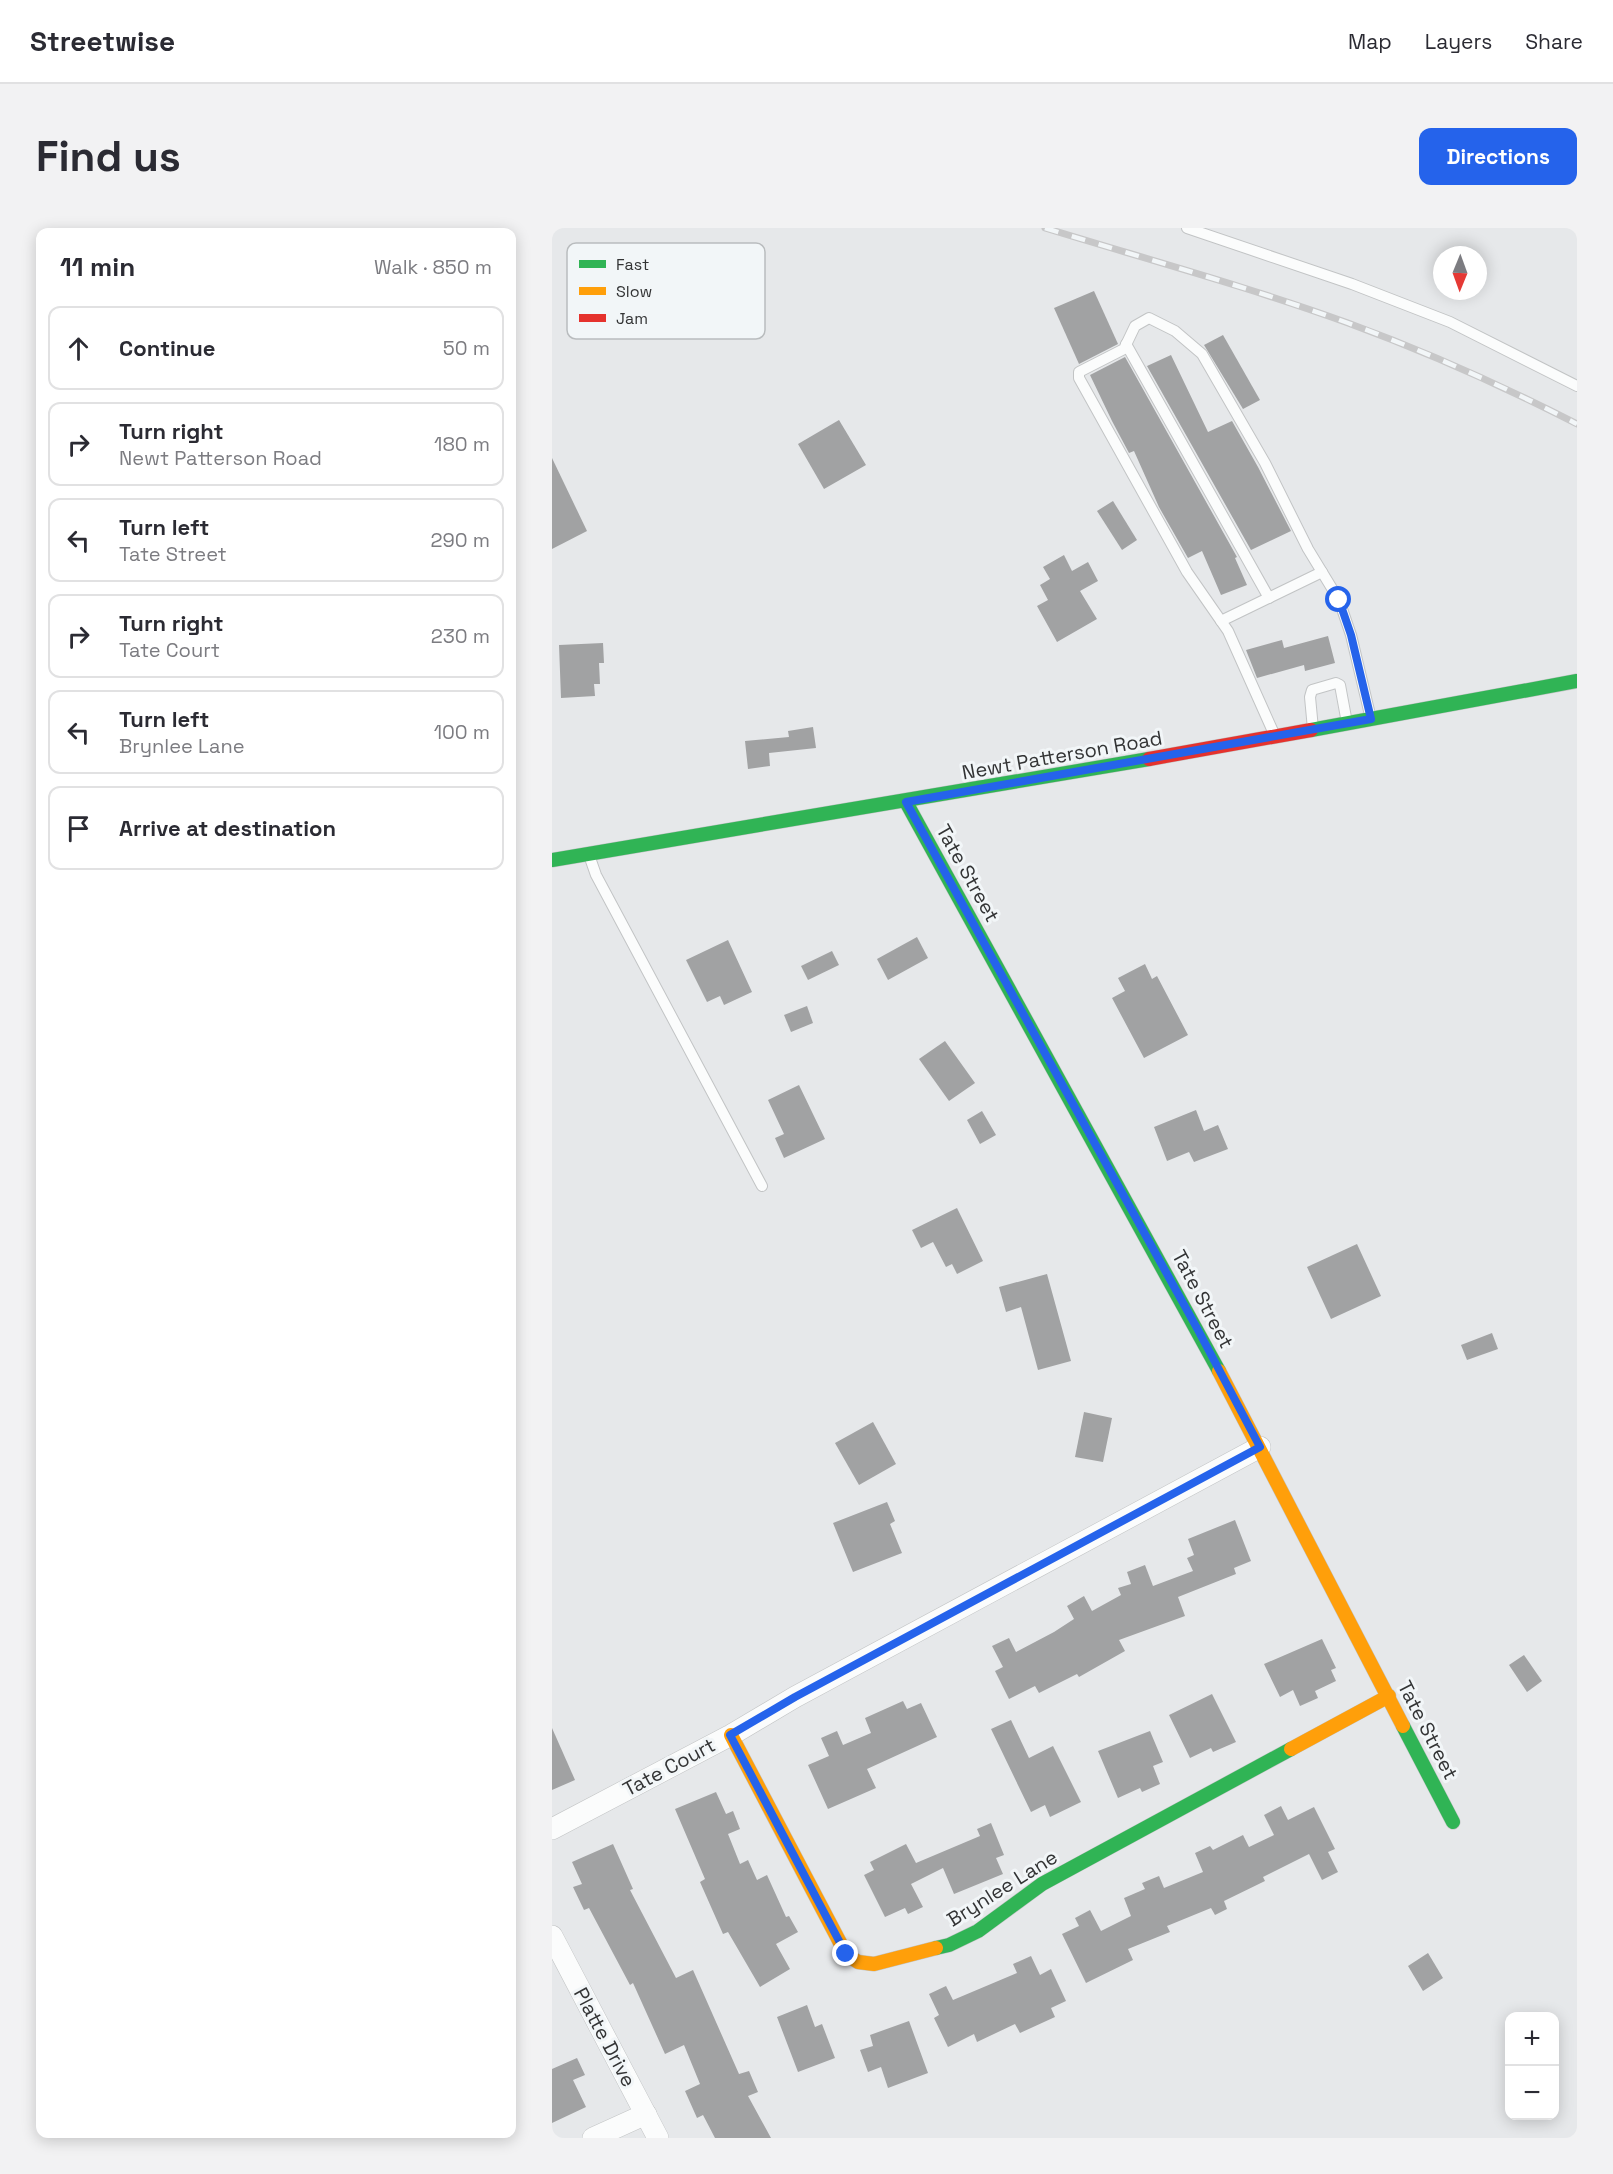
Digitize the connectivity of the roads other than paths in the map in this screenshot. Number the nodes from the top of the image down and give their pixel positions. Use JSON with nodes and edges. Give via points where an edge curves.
{"nodes":[{"id":1,"x":1187,"y":228,"type":"edge"},
{"id":2,"x":1126,"y":344,"type":"junction"},
{"id":3,"x":1577,"y":386,"type":"edge"},
{"id":4,"x":1322,"y":572,"type":"junction"},
{"id":5,"x":1269,"y":598,"type":"junction"},
{"id":6,"x":1221,"y":621,"type":"junction"},
{"id":7,"x":1577,"y":681,"type":"edge"},
{"id":8,"x":1371,"y":719,"type":"junction"},
{"id":9,"x":1347,"y":723,"type":"junction"},
{"id":10,"x":1313,"y":730,"type":"junction"},
{"id":11,"x":1275,"y":737,"type":"junction"},
{"id":12,"x":906,"y":802,"type":"junction"},
{"id":13,"x":589,"y":855,"type":"junction"},
{"id":14,"x":552,"y":860,"type":"edge"},
{"id":15,"x":762,"y":1186,"type":"dead end"},
{"id":16,"x":1260,"y":1447,"type":"junction"},
{"id":17,"x":1389,"y":1696,"type":"junction"},
{"id":18,"x":730,"y":1735,"type":"junction"},
{"id":19,"x":1453,"y":1822,"type":"dead end"},
{"id":20,"x":552,"y":1829,"type":"edge"},
{"id":21,"x":552,"y":1936,"type":"edge"},
{"id":22,"x":646,"y":2114,"type":"junction"},
{"id":23,"x":593,"y":2138,"type":"edge"},
{"id":24,"x":658,"y":2138,"type":"edge"}],
"edges":[{"from":1,"to":3,"type":"lane","via":[[1352,284],[1449,322]]},
{"from":2,"to":4,"type":"lane","via":[[1135,326],[1149,318],[1175,331],[1202,354]]},
{"from":2,"to":5,"type":"lane"},
{"from":2,"to":6,"type":"lane","via":[[1124,349],[1079,372],[1079,378],[1187,572]]},
{"from":4,"to":5,"type":"lane"},
{"from":4,"to":8,"type":"lane","via":[[1339,600],[1351,635]]},
{"from":5,"to":6,"type":"lane"},
{"from":6,"to":11,"type":"lane"},
{"from":7,"to":8,"type":"street","name":"Newt Patterson Road"},
{"from":8,"to":9,"type":"street","name":"Newt Patterson Road"},
{"from":9,"to":10,"type":"street","name":"Newt Patterson Road"},
{"from":9,"to":10,"type":"lane","via":[[1340,685],[1336,683],[1312,690]]},
{"from":10,"to":11,"type":"street","name":"Newt Patterson Road"},
{"from":11,"to":12,"type":"street","name":"Newt Patterson Road"},
{"from":12,"to":13,"type":"street","name":"Newt Patterson Road"},
{"from":12,"to":16,"type":"street","name":"Tate Street"},
{"from":13,"to":14,"type":"street","name":"Newt Patterson Road"},
{"from":13,"to":15,"type":"lane","via":[[596,875]]},
{"from":16,"to":17,"type":"street","name":"Tate Street"},
{"from":16,"to":18,"type":"street","name":"Tate Court"},
{"from":17,"to":18,"type":"street","name":"Brynlee Lane","via":[[1042,1884],[978,1931],[949,1945],[874,1964],[858,1962],[846,1954]]},
{"from":17,"to":19,"type":"street","name":"Tate Street"},
{"from":18,"to":20,"type":"street","name":"Tate Court"},
{"from":21,"to":22,"type":"street","name":"Platte Drive"},
{"from":22,"to":23,"type":"street"},
{"from":22,"to":24,"type":"street","name":"Platte Drive"}]}
